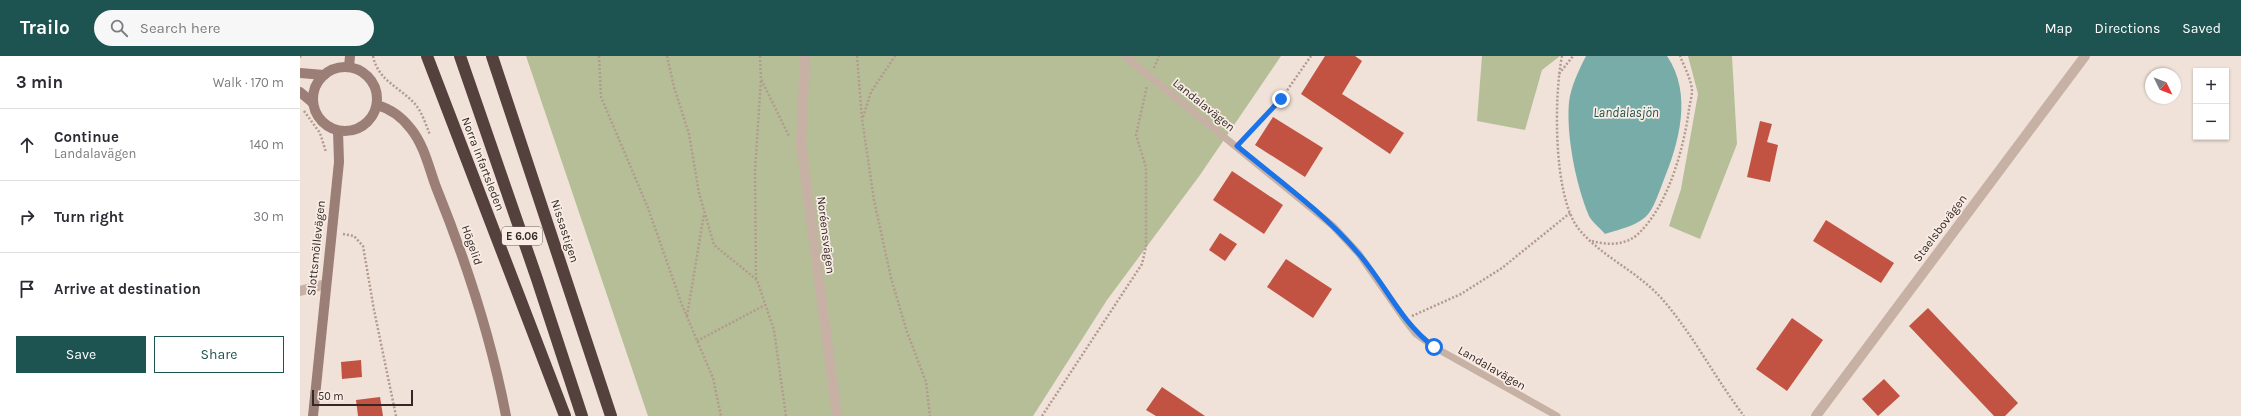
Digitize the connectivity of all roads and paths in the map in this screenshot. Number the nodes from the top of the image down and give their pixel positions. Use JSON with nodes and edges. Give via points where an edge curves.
{"nodes":[{"id":1,"x":350,"y":56,"type":"edge"},
{"id":2,"x":427,"y":56,"type":"edge"},
{"id":3,"x":460,"y":56,"type":"edge"},
{"id":4,"x":492,"y":56,"type":"edge"},
{"id":5,"x":599,"y":56,"type":"edge"},
{"id":6,"x":667,"y":56,"type":"edge"},
{"id":7,"x":760,"y":56,"type":"edge"},
{"id":8,"x":805,"y":56,"type":"edge"},
{"id":9,"x":857,"y":56,"type":"edge"},
{"id":10,"x":895,"y":56,"type":"edge"},
{"id":11,"x":1125,"y":56,"type":"edge"},
{"id":12,"x":1159,"y":56,"type":"edge"},
{"id":13,"x":1311,"y":56,"type":"edge"},
{"id":14,"x":1562,"y":56,"type":"edge"},
{"id":15,"x":1573,"y":56,"type":"edge"},
{"id":16,"x":1680,"y":56,"type":"edge"},
{"id":17,"x":2085,"y":56,"type":"edge"},
{"id":18,"x":349,"y":67,"type":"junction"},
{"id":19,"x":300,"y":73,"type":"edge"},
{"id":20,"x":324,"y":75,"type":"junction"},
{"id":21,"x":1150,"y":75,"type":"junction"},
{"id":22,"x":1558,"y":76,"type":"junction"},
{"id":23,"x":760,"y":79,"type":"junction"},
{"id":24,"x":300,"y":92,"type":"edge"},
{"id":25,"x":313,"y":103,"type":"junction"},
{"id":26,"x":377,"y":105,"type":"junction"},
{"id":27,"x":300,"y":106,"type":"edge"},
{"id":28,"x":862,"y":119,"type":"junction"},
{"id":29,"x":338,"y":131,"type":"junction"},
{"id":30,"x":793,"y":143,"type":"dead end"},
{"id":31,"x":1237,"y":146,"type":"junction"},
{"id":32,"x":326,"y":159,"type":"dead end"},
{"id":33,"x":705,"y":213,"type":"junction"},
{"id":34,"x":1570,"y":213,"type":"junction"},
{"id":35,"x":331,"y":232,"type":"junction"},
{"id":36,"x":1592,"y":241,"type":"junction"},
{"id":37,"x":317,"y":261,"type":"dead end"},
{"id":38,"x":756,"y":280,"type":"junction"},
{"id":39,"x":326,"y":284,"type":"junction"},
{"id":40,"x":313,"y":287,"type":"junction"},
{"id":41,"x":300,"y":291,"type":"edge"},
{"id":42,"x":765,"y":305,"type":"junction"},
{"id":43,"x":687,"y":316,"type":"junction"},
{"id":44,"x":1405,"y":320,"type":"junction"},
{"id":45,"x":697,"y":341,"type":"junction"},
{"id":46,"x":313,"y":416,"type":"edge"},
{"id":47,"x":396,"y":416,"type":"edge"},
{"id":48,"x":506,"y":416,"type":"edge"},
{"id":49,"x":565,"y":416,"type":"edge"},
{"id":50,"x":582,"y":416,"type":"edge"},
{"id":51,"x":611,"y":416,"type":"edge"},
{"id":52,"x":721,"y":416,"type":"edge"},
{"id":53,"x":786,"y":416,"type":"edge"},
{"id":54,"x":837,"y":416,"type":"edge"},
{"id":55,"x":930,"y":416,"type":"edge"},
{"id":56,"x":1042,"y":416,"type":"edge"},
{"id":57,"x":1557,"y":416,"type":"edge"},
{"id":58,"x":1744,"y":416,"type":"edge"},
{"id":59,"x":1816,"y":416,"type":"edge"}],
"edges":[{"from":1,"to":18,"type":"street"},
{"from":2,"to":49,"type":"highway","name":"Norra Infartsleden","number":"E 6.06"},
{"from":3,"to":50,"type":"highway","number":"E 6.06"},
{"from":4,"to":51,"type":"highway","name":"Nissastigen","number":"E 6.06"},
{"from":5,"to":43,"type":"path","via":[[601,96],[648,208]]},
{"from":6,"to":33,"type":"path","via":[[689,134]]},
{"from":7,"to":23,"type":"path"},
{"from":8,"to":54,"type":"street","name":"Noréensvägen","via":[[801,144]]},
{"from":9,"to":28,"type":"path"},
{"from":10,"to":28,"type":"path","via":[[871,92]]},
{"from":11,"to":21,"type":"lane","name":"Landalavägen"},
{"from":12,"to":21,"type":"path"},
{"from":13,"to":31,"type":"path","via":[[1281,99]]},
{"from":14,"to":22,"type":"path"},
{"from":15,"to":22,"type":"path"},
{"from":16,"to":36,"type":"path","via":[[1692,90],[1682,148],[1671,180],[1658,206],[1638,235],[1608,245]]},
{"from":17,"to":59,"type":"street","name":"Staelsbovägen"},
{"from":18,"to":20,"type":"street","via":[[335,69]]},
{"from":18,"to":26,"type":"street","via":[[369,77],[376,90]]},
{"from":19,"to":20,"type":"street"},
{"from":20,"to":25,"type":"street","via":[[315,88]]},
{"from":21,"to":31,"type":"lane","name":"Landalavägen"},
{"from":21,"to":56,"type":"path","via":[[1136,135],[1146,167],[1147,233],[1142,264]]},
{"from":22,"to":34,"type":"path","via":[[1558,142],[1562,182]]},
{"from":23,"to":30,"type":"path"},
{"from":23,"to":38,"type":"path","via":[[755,171]]},
{"from":24,"to":25,"type":"street"},
{"from":25,"to":29,"type":"street","via":[[324,124]]},
{"from":26,"to":29,"type":"street","via":[[366,124],[353,131]]},
{"from":26,"to":48,"type":"street","name":"Högelid","via":[[388,108],[401,118],[412,130],[422,148],[462,251],[484,325]]},
{"from":27,"to":32,"type":"path","via":[[320,133]]},
{"from":28,"to":55,"type":"path","via":[[874,200],[887,259],[907,332],[926,382]]},
{"from":29,"to":35,"type":"street","name":"Slottsmöllevägen","via":[[339,162]]},
{"from":31,"to":44,"type":"lane","name":"Landalavägen","via":[[1333,226],[1359,254]]},
{"from":33,"to":38,"type":"path","via":[[714,244]]},
{"from":33,"to":43,"type":"path"},
{"from":34,"to":36,"type":"path","via":[[1578,227]]},
{"from":34,"to":44,"type":"path","via":[[1502,268],[1461,294]]},
{"from":35,"to":39,"type":"street","name":"Slottsmöllevägen"},
{"from":35,"to":47,"type":"path","via":[[354,236],[363,246]]},
{"from":36,"to":58,"type":"path","via":[[1605,254],[1648,284],[1663,300],[1697,343]]},
{"from":37,"to":40,"type":"path"},
{"from":38,"to":42,"type":"path"},
{"from":39,"to":40,"type":"street"},
{"from":39,"to":46,"type":"street","name":"Slottsmöllevägen"},
{"from":40,"to":41,"type":"street"},
{"from":42,"to":45,"type":"path"},
{"from":42,"to":53,"type":"path","via":[[774,330]]},
{"from":43,"to":45,"type":"path"},
{"from":44,"to":57,"type":"lane","name":"Landalavägen","via":[[1416,334],[1434,347]]},
{"from":45,"to":52,"type":"path","via":[[713,378]]}]}
